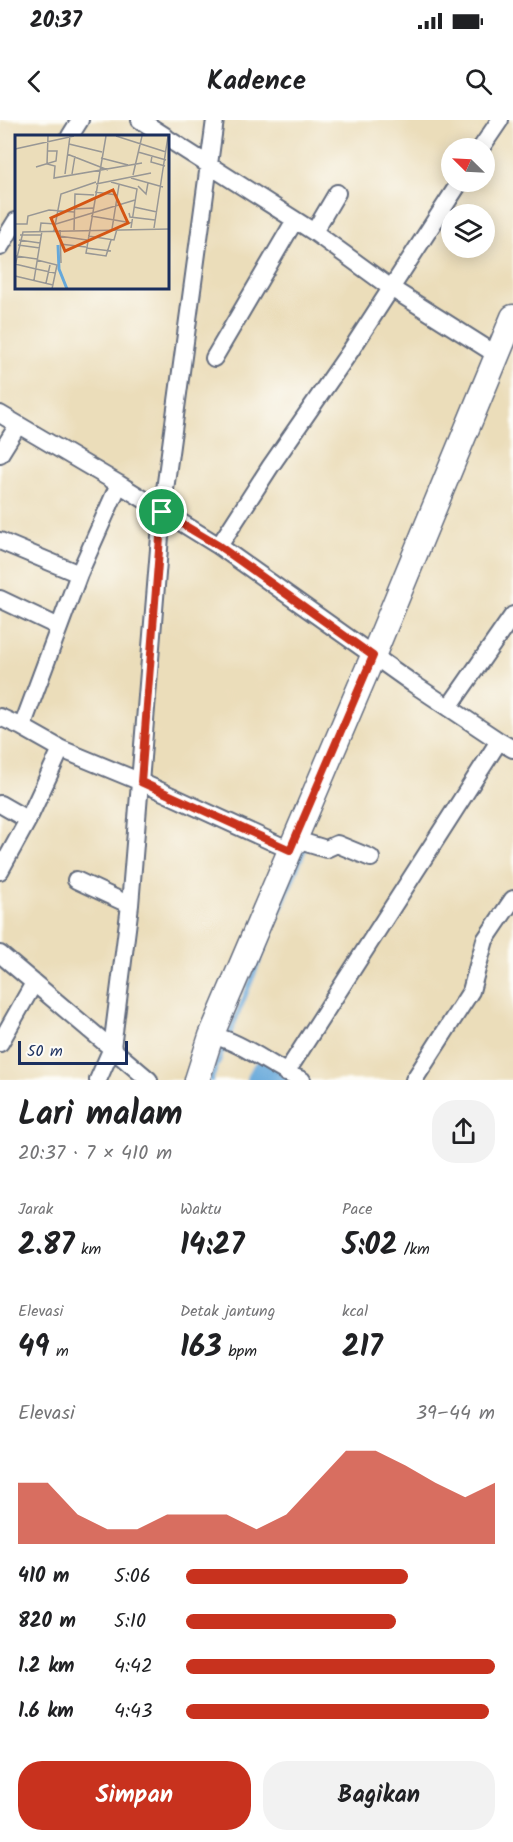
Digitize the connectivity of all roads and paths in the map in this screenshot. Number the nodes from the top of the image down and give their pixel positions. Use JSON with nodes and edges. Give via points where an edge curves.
{"nodes":[{"id":1,"x":80,"y":120,"type":"edge"},
{"id":2,"x":140,"y":120,"type":"edge"},
{"id":3,"x":216,"y":120,"type":"edge"},
{"id":4,"x":500,"y":120,"type":"edge"},
{"id":5,"x":71,"y":135,"type":"edge"},
{"id":6,"x":162,"y":135,"type":"edge"},
{"id":7,"x":488,"y":138,"type":"edge"},
{"id":8,"x":170,"y":141,"type":"edge"},
{"id":9,"x":209,"y":165,"type":"junction"},
{"id":10,"x":453,"y":192,"type":"edge"},
{"id":11,"x":337,"y":193,"type":"dead end"},
{"id":12,"x":295,"y":220,"type":"junction"},
{"id":13,"x":15,"y":223,"type":"edge"},
{"id":14,"x":314,"y":232,"type":"junction"},
{"id":15,"x":0,"y":247,"type":"edge"},
{"id":16,"x":391,"y":288,"type":"junction"},
{"id":17,"x":513,"y":317,"type":"edge"},
{"id":18,"x":497,"y":356,"type":"junction"},
{"id":19,"x":214,"y":358,"type":"dead end"},
{"id":20,"x":0,"y":414,"type":"edge"},
{"id":21,"x":18,"y":425,"type":"junction"},
{"id":22,"x":0,"y":454,"type":"edge"},
{"id":23,"x":119,"y":484,"type":"junction"},
{"id":24,"x":162,"y":512,"type":"junction"},
{"id":25,"x":0,"y":541,"type":"edge"},
{"id":26,"x":219,"y":546,"type":"junction"},
{"id":27,"x":79,"y":573,"type":"junction"},
{"id":28,"x":0,"y":599,"type":"edge"},
{"id":29,"x":513,"y":615,"type":"edge"},
{"id":30,"x":59,"y":627,"type":"junction"},
{"id":31,"x":373,"y":656,"type":"junction"},
{"id":32,"x":449,"y":707,"type":"junction"},
{"id":33,"x":0,"y":717,"type":"edge"},
{"id":34,"x":22,"y":727,"type":"junction"},
{"id":35,"x":506,"y":745,"type":"edge"},
{"id":36,"x":61,"y":749,"type":"junction"},
{"id":37,"x":141,"y":782,"type":"junction"},
{"id":38,"x":0,"y":804,"type":"edge"},
{"id":39,"x":28,"y":820,"type":"junction"},
{"id":40,"x":301,"y":845,"type":"junction"},
{"id":41,"x":371,"y":858,"type":"dead end"},
{"id":42,"x":0,"y":871,"type":"edge"},
{"id":43,"x":76,"y":880,"type":"dead end"},
{"id":44,"x":513,"y":898,"type":"edge"},
{"id":45,"x":130,"y":905,"type":"junction"},
{"id":46,"x":0,"y":954,"type":"edge"},
{"id":47,"x":34,"y":983,"type":"junction"},
{"id":48,"x":214,"y":1036,"type":"junction"},
{"id":49,"x":0,"y":1043,"type":"edge"},
{"id":50,"x":112,"y":1048,"type":"junction"},
{"id":51,"x":286,"y":1073,"type":"junction"},
{"id":52,"x":98,"y":1080,"type":"edge"},
{"id":53,"x":149,"y":1080,"type":"edge"},
{"id":54,"x":197,"y":1080,"type":"edge"},
{"id":55,"x":302,"y":1080,"type":"edge"},
{"id":56,"x":414,"y":1080,"type":"edge"}],
"edges":[{"from":1,"to":5,"type":"street"},
{"from":2,"to":6,"type":"street"},
{"from":3,"to":9,"type":"street"},
{"from":4,"to":7,"type":"street"},
{"from":8,"to":9,"type":"street"},
{"from":9,"to":12,"type":"street"},
{"from":9,"to":24,"type":"street"},
{"from":10,"to":16,"type":"street"},
{"from":11,"to":14,"type":"street"},
{"from":12,"to":14,"type":"street"},
{"from":12,"to":19,"type":"street"},
{"from":13,"to":15,"type":"street"},
{"from":14,"to":16,"type":"street"},
{"from":16,"to":18,"type":"street"},
{"from":16,"to":26,"type":"street"},
{"from":17,"to":18,"type":"main road"},
{"from":18,"to":31,"type":"main road"},
{"from":20,"to":21,"type":"street"},
{"from":21,"to":22,"type":"street"},
{"from":21,"to":23,"type":"street"},
{"from":23,"to":24,"type":"street"},
{"from":23,"to":27,"type":"street"},
{"from":24,"to":26,"type":"street"},
{"from":24,"to":37,"type":"street"},
{"from":25,"to":27,"type":"street"},
{"from":26,"to":31,"type":"street"},
{"from":27,"to":30,"type":"street"},
{"from":28,"to":30,"type":"street"},
{"from":29,"to":32,"type":"street"},
{"from":30,"to":34,"type":"street"},
{"from":31,"to":32,"type":"street"},
{"from":31,"to":40,"type":"main road"},
{"from":32,"to":35,"type":"street"},
{"from":33,"to":34,"type":"street"},
{"from":34,"to":36,"type":"street"},
{"from":35,"to":51,"type":"street"},
{"from":36,"to":37,"type":"street"},
{"from":36,"to":39,"type":"street"},
{"from":37,"to":40,"type":"street"},
{"from":37,"to":45,"type":"street"},
{"from":38,"to":39,"type":"street"},
{"from":39,"to":42,"type":"street"},
{"from":40,"to":41,"type":"street","via":[[326,849],[337,844]]},
{"from":40,"to":48,"type":"main road"},
{"from":43,"to":45,"type":"street"},
{"from":44,"to":56,"type":"street","via":[[485,940],[471,991]]},
{"from":45,"to":50,"type":"street"},
{"from":46,"to":47,"type":"street"},
{"from":47,"to":49,"type":"street"},
{"from":47,"to":50,"type":"street"},
{"from":48,"to":51,"type":"street"},
{"from":48,"to":54,"type":"main road"},
{"from":50,"to":52,"type":"street"},
{"from":50,"to":53,"type":"street"},
{"from":51,"to":55,"type":"street"}]}
